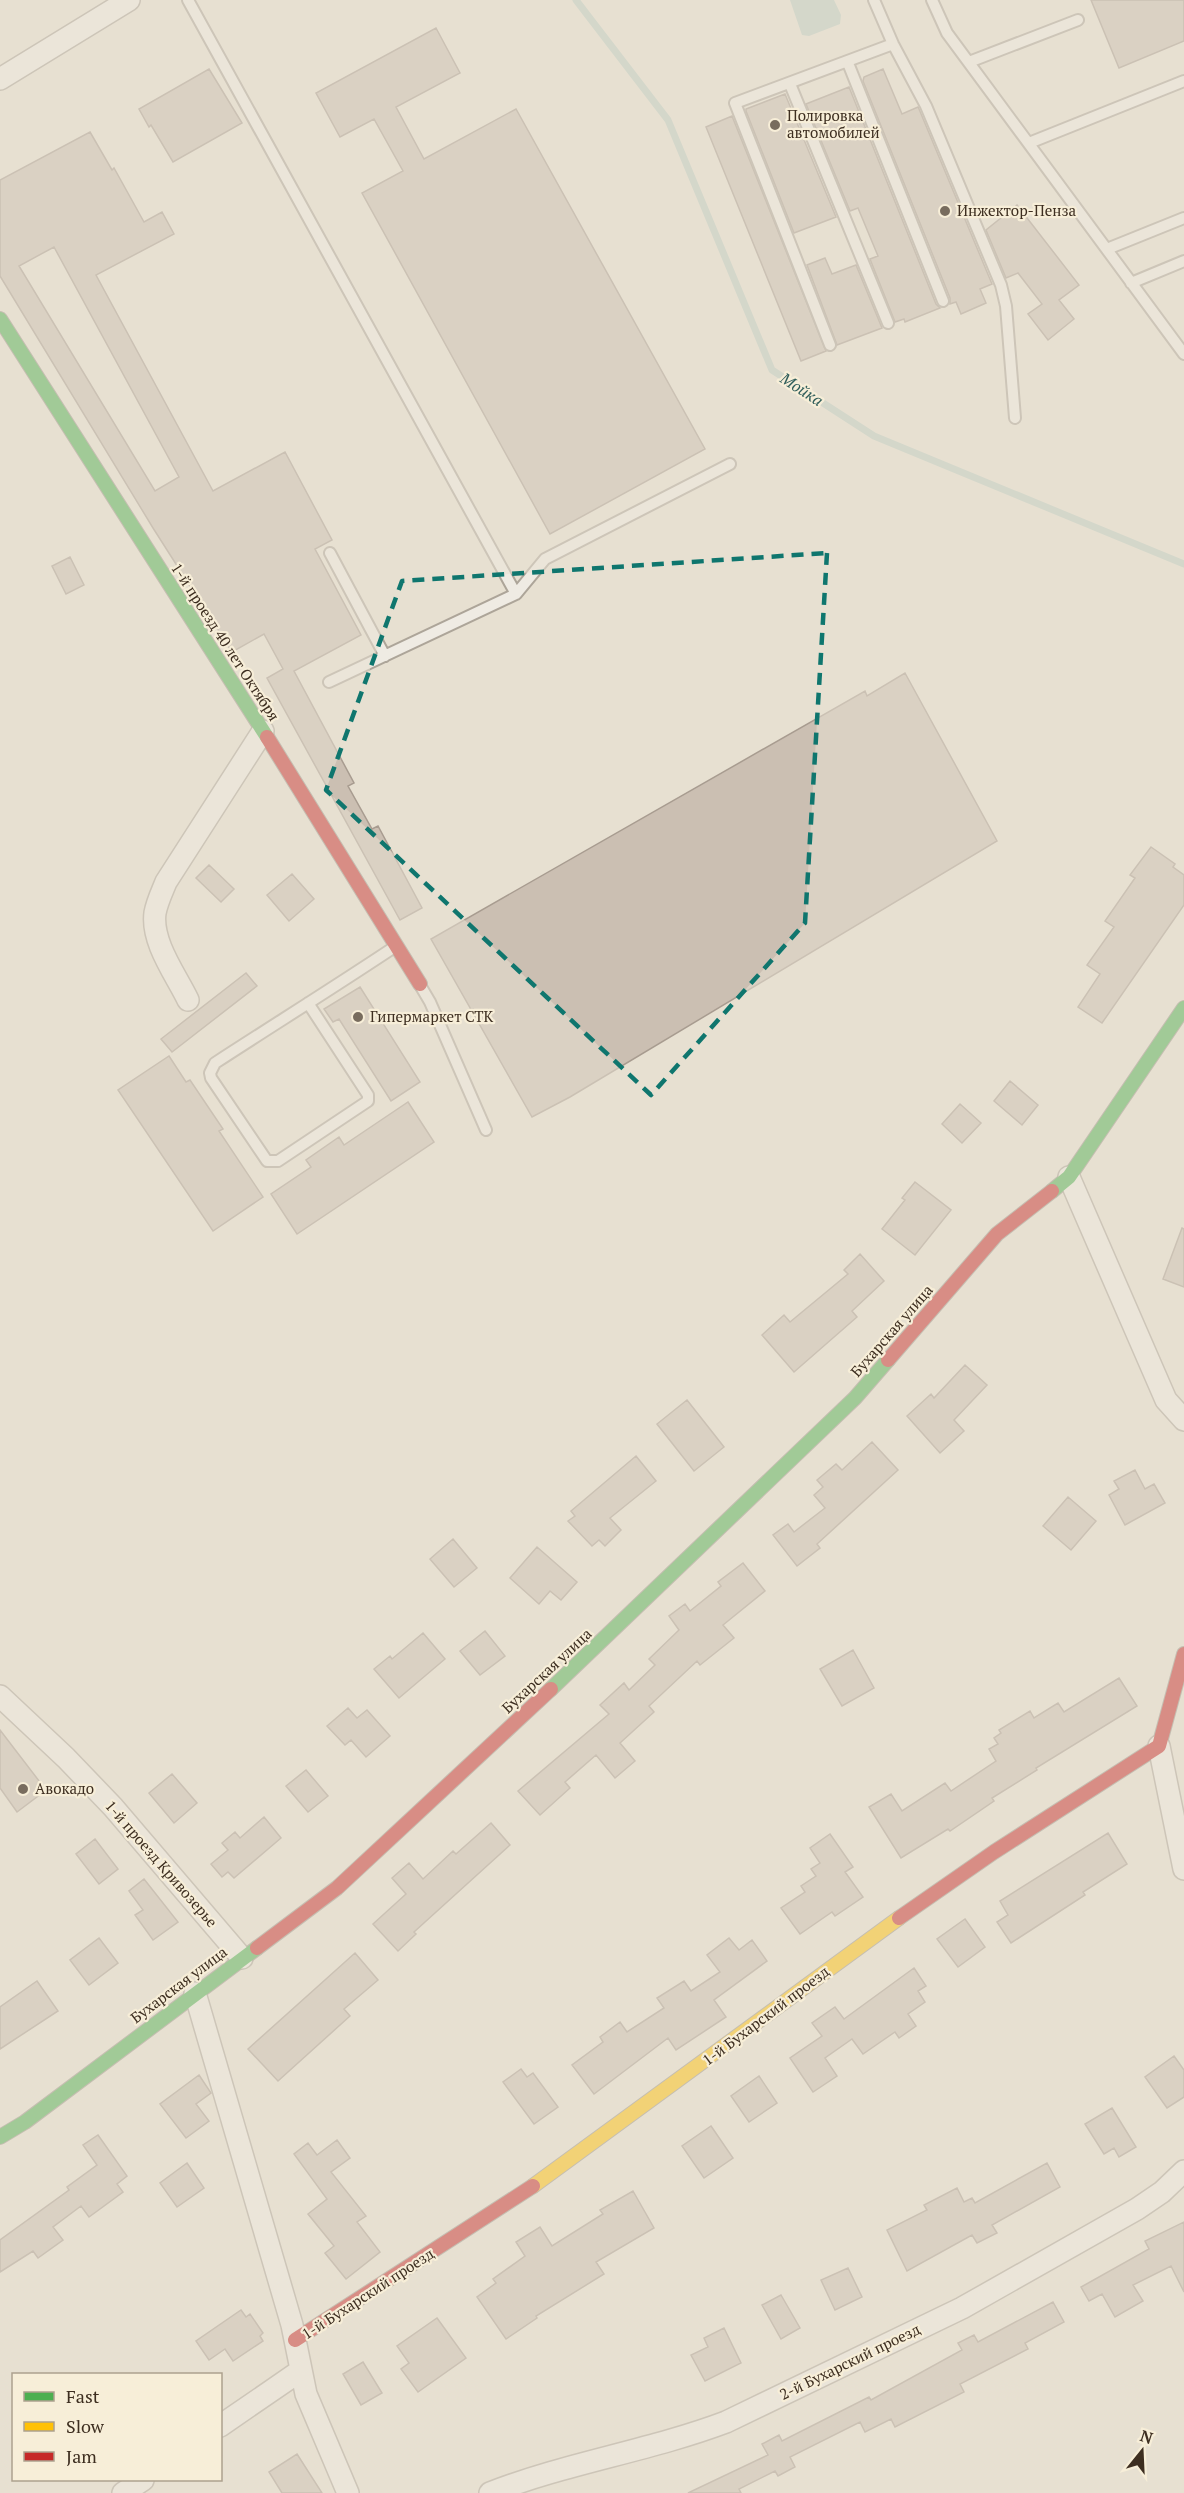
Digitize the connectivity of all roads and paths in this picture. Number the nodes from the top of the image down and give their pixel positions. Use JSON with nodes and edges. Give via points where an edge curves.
{"nodes":[{"id":1,"x":129,"y":0,"type":"edge"},
{"id":2,"x":188,"y":0,"type":"edge"},
{"id":3,"x":874,"y":0,"type":"edge"},
{"id":4,"x":936,"y":1,"type":"edge"},
{"id":5,"x":1078,"y":20,"type":"dead end"},
{"id":6,"x":893,"y":44,"type":"junction"},
{"id":7,"x":848,"y":63,"type":"junction"},
{"id":8,"x":969,"y":63,"type":"junction"},
{"id":9,"x":0,"y":79,"type":"edge"},
{"id":10,"x":1184,"y":81,"type":"edge"},
{"id":11,"x":790,"y":84,"type":"junction"},
{"id":12,"x":1029,"y":143,"type":"junction"},
{"id":13,"x":1184,"y":218,"type":"edge"},
{"id":14,"x":1107,"y":249,"type":"junction"},
{"id":15,"x":1184,"y":261,"type":"edge"},
{"id":16,"x":1131,"y":283,"type":"junction"},
{"id":17,"x":943,"y":301,"type":"dead end"},
{"id":18,"x":0,"y":319,"type":"edge"},
{"id":19,"x":888,"y":323,"type":"dead end"},
{"id":20,"x":831,"y":345,"type":"dead end"},
{"id":21,"x":1184,"y":354,"type":"edge"},
{"id":22,"x":1015,"y":418,"type":"dead end"},
{"id":23,"x":730,"y":464,"type":"dead end"},
{"id":24,"x":330,"y":553,"type":"dead end"},
{"id":25,"x":516,"y":594,"type":"junction"},
{"id":26,"x":385,"y":656,"type":"junction"},
{"id":27,"x":329,"y":682,"type":"dead end"},
{"id":28,"x":263,"y":731,"type":"junction"},
{"id":29,"x":397,"y":946,"type":"junction"},
{"id":30,"x":420,"y":984,"type":"joint"},
{"id":31,"x":188,"y":1000,"type":"dead end"},
{"id":32,"x":308,"y":1003,"type":"junction"},
{"id":33,"x":1184,"y":1008,"type":"edge"},
{"id":34,"x":486,"y":1130,"type":"dead end"},
{"id":35,"x":1069,"y":1177,"type":"junction"},
{"id":36,"x":1184,"y":1420,"type":"edge"},
{"id":37,"x":1184,"y":1654,"type":"edge"},
{"id":38,"x":3,"y":1704,"type":"edge"},
{"id":39,"x":1159,"y":1746,"type":"junction"},
{"id":40,"x":1184,"y":1869,"type":"edge"},
{"id":41,"x":242,"y":1958,"type":"junction"},
{"id":42,"x":195,"y":1994,"type":"junction"},
{"id":43,"x":0,"y":2137,"type":"edge"},
{"id":44,"x":1184,"y":2171,"type":"edge"},
{"id":45,"x":296,"y":2340,"type":"junction"},
{"id":46,"x":300,"y":2371,"type":"junction"},
{"id":47,"x":222,"y":2425,"type":"edge"},
{"id":48,"x":141,"y":2481,"type":"edge"},
{"id":49,"x":123,"y":2493,"type":"edge"},
{"id":50,"x":348,"y":2493,"type":"edge"},
{"id":51,"x":490,"y":2493,"type":"edge"}],
"edges":[{"from":1,"to":9,"type":"street"},
{"from":2,"to":25,"type":"lane"},
{"from":3,"to":6,"type":"lane"},
{"from":4,"to":8,"type":"lane","via":[[947,33]]},
{"from":5,"to":8,"type":"lane"},
{"from":6,"to":7,"type":"lane"},
{"from":6,"to":22,"type":"lane","via":[[926,106],[1001,285]]},
{"from":7,"to":11,"type":"lane"},
{"from":7,"to":17,"type":"lane"},
{"from":8,"to":12,"type":"lane"},
{"from":10,"to":12,"type":"lane"},
{"from":11,"to":19,"type":"lane"},
{"from":11,"to":20,"type":"lane","via":[[735,103]]},
{"from":12,"to":14,"type":"lane"},
{"from":13,"to":14,"type":"lane"},
{"from":14,"to":16,"type":"lane"},
{"from":15,"to":16,"type":"lane"},
{"from":16,"to":21,"type":"lane"},
{"from":18,"to":28,"type":"street","name":"1-й проезд 40 лет Октября"},
{"from":23,"to":25,"type":"lane","via":[[545,559]]},
{"from":24,"to":26,"type":"lane"},
{"from":25,"to":26,"type":"lane"},
{"from":26,"to":27,"type":"lane"},
{"from":28,"to":29,"type":"street","name":"1-й проезд 40 лет Октября"},
{"from":28,"to":31,"type":"street","via":[[159,898],[156,930]]},
{"from":29,"to":30,"type":"street","name":"1-й проезд 40 лет Октября"},
{"from":29,"to":32,"type":"lane"},
{"from":30,"to":34,"type":"lane"},
{"from":32,"to":32,"type":"lane","via":[[215,1063],[210,1072],[267,1161],[278,1161],[368,1101],[368,1095]]},
{"from":33,"to":35,"type":"street","name":"Бухарская улица"},
{"from":35,"to":36,"type":"street","via":[[1166,1400]]},
{"from":35,"to":41,"type":"street","name":"Бухарская улица","via":[[997,1234],[855,1398],[599,1645],[337,1888]]},
{"from":37,"to":39,"type":"street"},
{"from":38,"to":41,"type":"street","name":"1-й проезд Кривозерье","via":[[66,1758],[113,1807]]},
{"from":39,"to":40,"type":"street"},
{"from":39,"to":45,"type":"street","name":"1-й Бухарский проезд","via":[[919,1903],[531,2187]]},
{"from":41,"to":42,"type":"street","name":"Бухарская улица"},
{"from":42,"to":43,"type":"street","name":"Бухарская улица"},
{"from":42,"to":45,"type":"street"},
{"from":44,"to":51,"type":"street","name":"2-й Бухарский проезд","via":[[1137,2209],[962,2308],[726,2422]]},
{"from":45,"to":46,"type":"street"},
{"from":46,"to":47,"type":"street"},
{"from":46,"to":50,"type":"street"},
{"from":48,"to":49,"type":"street"}]}
